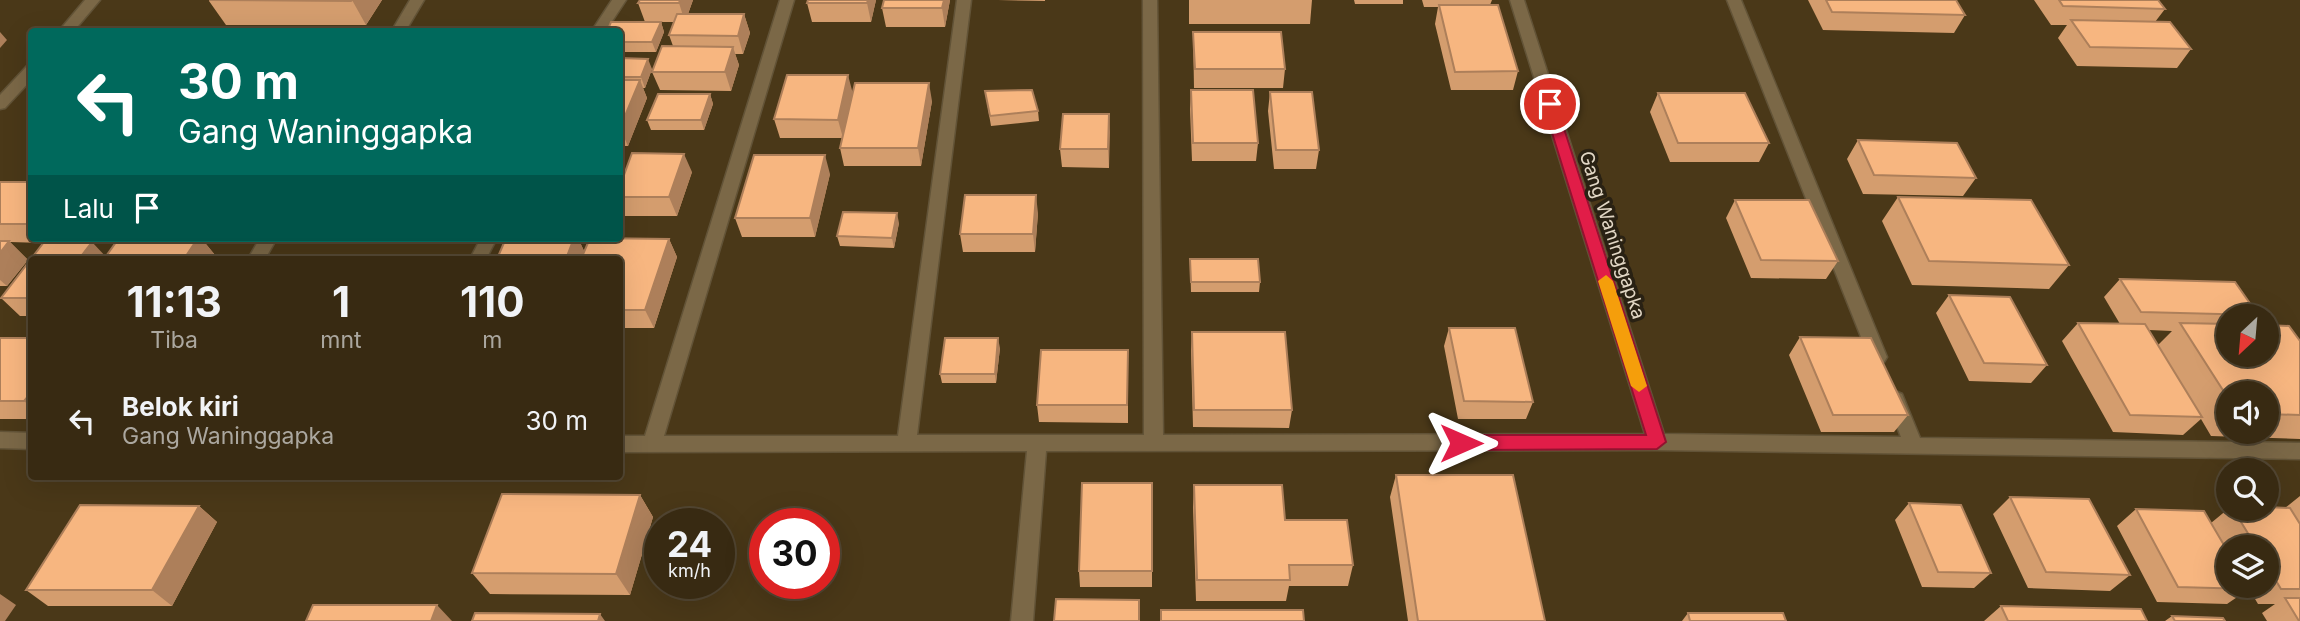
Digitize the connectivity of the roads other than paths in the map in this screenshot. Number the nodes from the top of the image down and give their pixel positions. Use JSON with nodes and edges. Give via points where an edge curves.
{"nodes":[{"id":1,"x":93,"y":0,"type":"edge"},
{"id":2,"x":418,"y":0,"type":"edge"},
{"id":3,"x":619,"y":0,"type":"edge"},
{"id":4,"x":787,"y":0,"type":"edge"},
{"id":5,"x":964,"y":0,"type":"edge"},
{"id":6,"x":1150,"y":0,"type":"edge"},
{"id":7,"x":1517,"y":0,"type":"edge"},
{"id":8,"x":1734,"y":0,"type":"edge"},
{"id":9,"x":68,"y":28,"type":"edge"},
{"id":10,"x":400,"y":28,"type":"edge"},
{"id":11,"x":601,"y":28,"type":"edge"},
{"id":12,"x":28,"y":73,"type":"edge"},
{"id":13,"x":0,"y":104,"type":"edge"},
{"id":14,"x":0,"y":440,"type":"edge"},
{"id":15,"x":28,"y":441,"type":"edge"},
{"id":16,"x":1657,"y":442,"type":"junction"},
{"id":17,"x":1154,"y":443,"type":"junction"},
{"id":18,"x":623,"y":444,"type":"edge"},
{"id":19,"x":652,"y":444,"type":"junction"},
{"id":20,"x":906,"y":444,"type":"junction"},
{"id":21,"x":1914,"y":445,"type":"junction"},
{"id":22,"x":1037,"y":446,"type":"junction"},
{"id":23,"x":2300,"y":451,"type":"edge"},
{"id":24,"x":1022,"y":621,"type":"edge"}],
"edges":[{"from":1,"to":9,"type":"street"},
{"from":2,"to":10,"type":"street"},
{"from":3,"to":11,"type":"street"},
{"from":4,"to":19,"type":"street"},
{"from":5,"to":20,"type":"street"},
{"from":6,"to":17,"type":"street"},
{"from":7,"to":16,"type":"street","name":"Gang Waninggapka"},
{"from":8,"to":21,"type":"street"},
{"from":12,"to":13,"type":"street"},
{"from":14,"to":15,"type":"street"},
{"from":16,"to":17,"type":"street"},
{"from":16,"to":21,"type":"street"},
{"from":17,"to":22,"type":"street"},
{"from":18,"to":19,"type":"street"},
{"from":19,"to":20,"type":"street"},
{"from":20,"to":22,"type":"street"},
{"from":21,"to":23,"type":"street"},
{"from":22,"to":24,"type":"street"}]}
